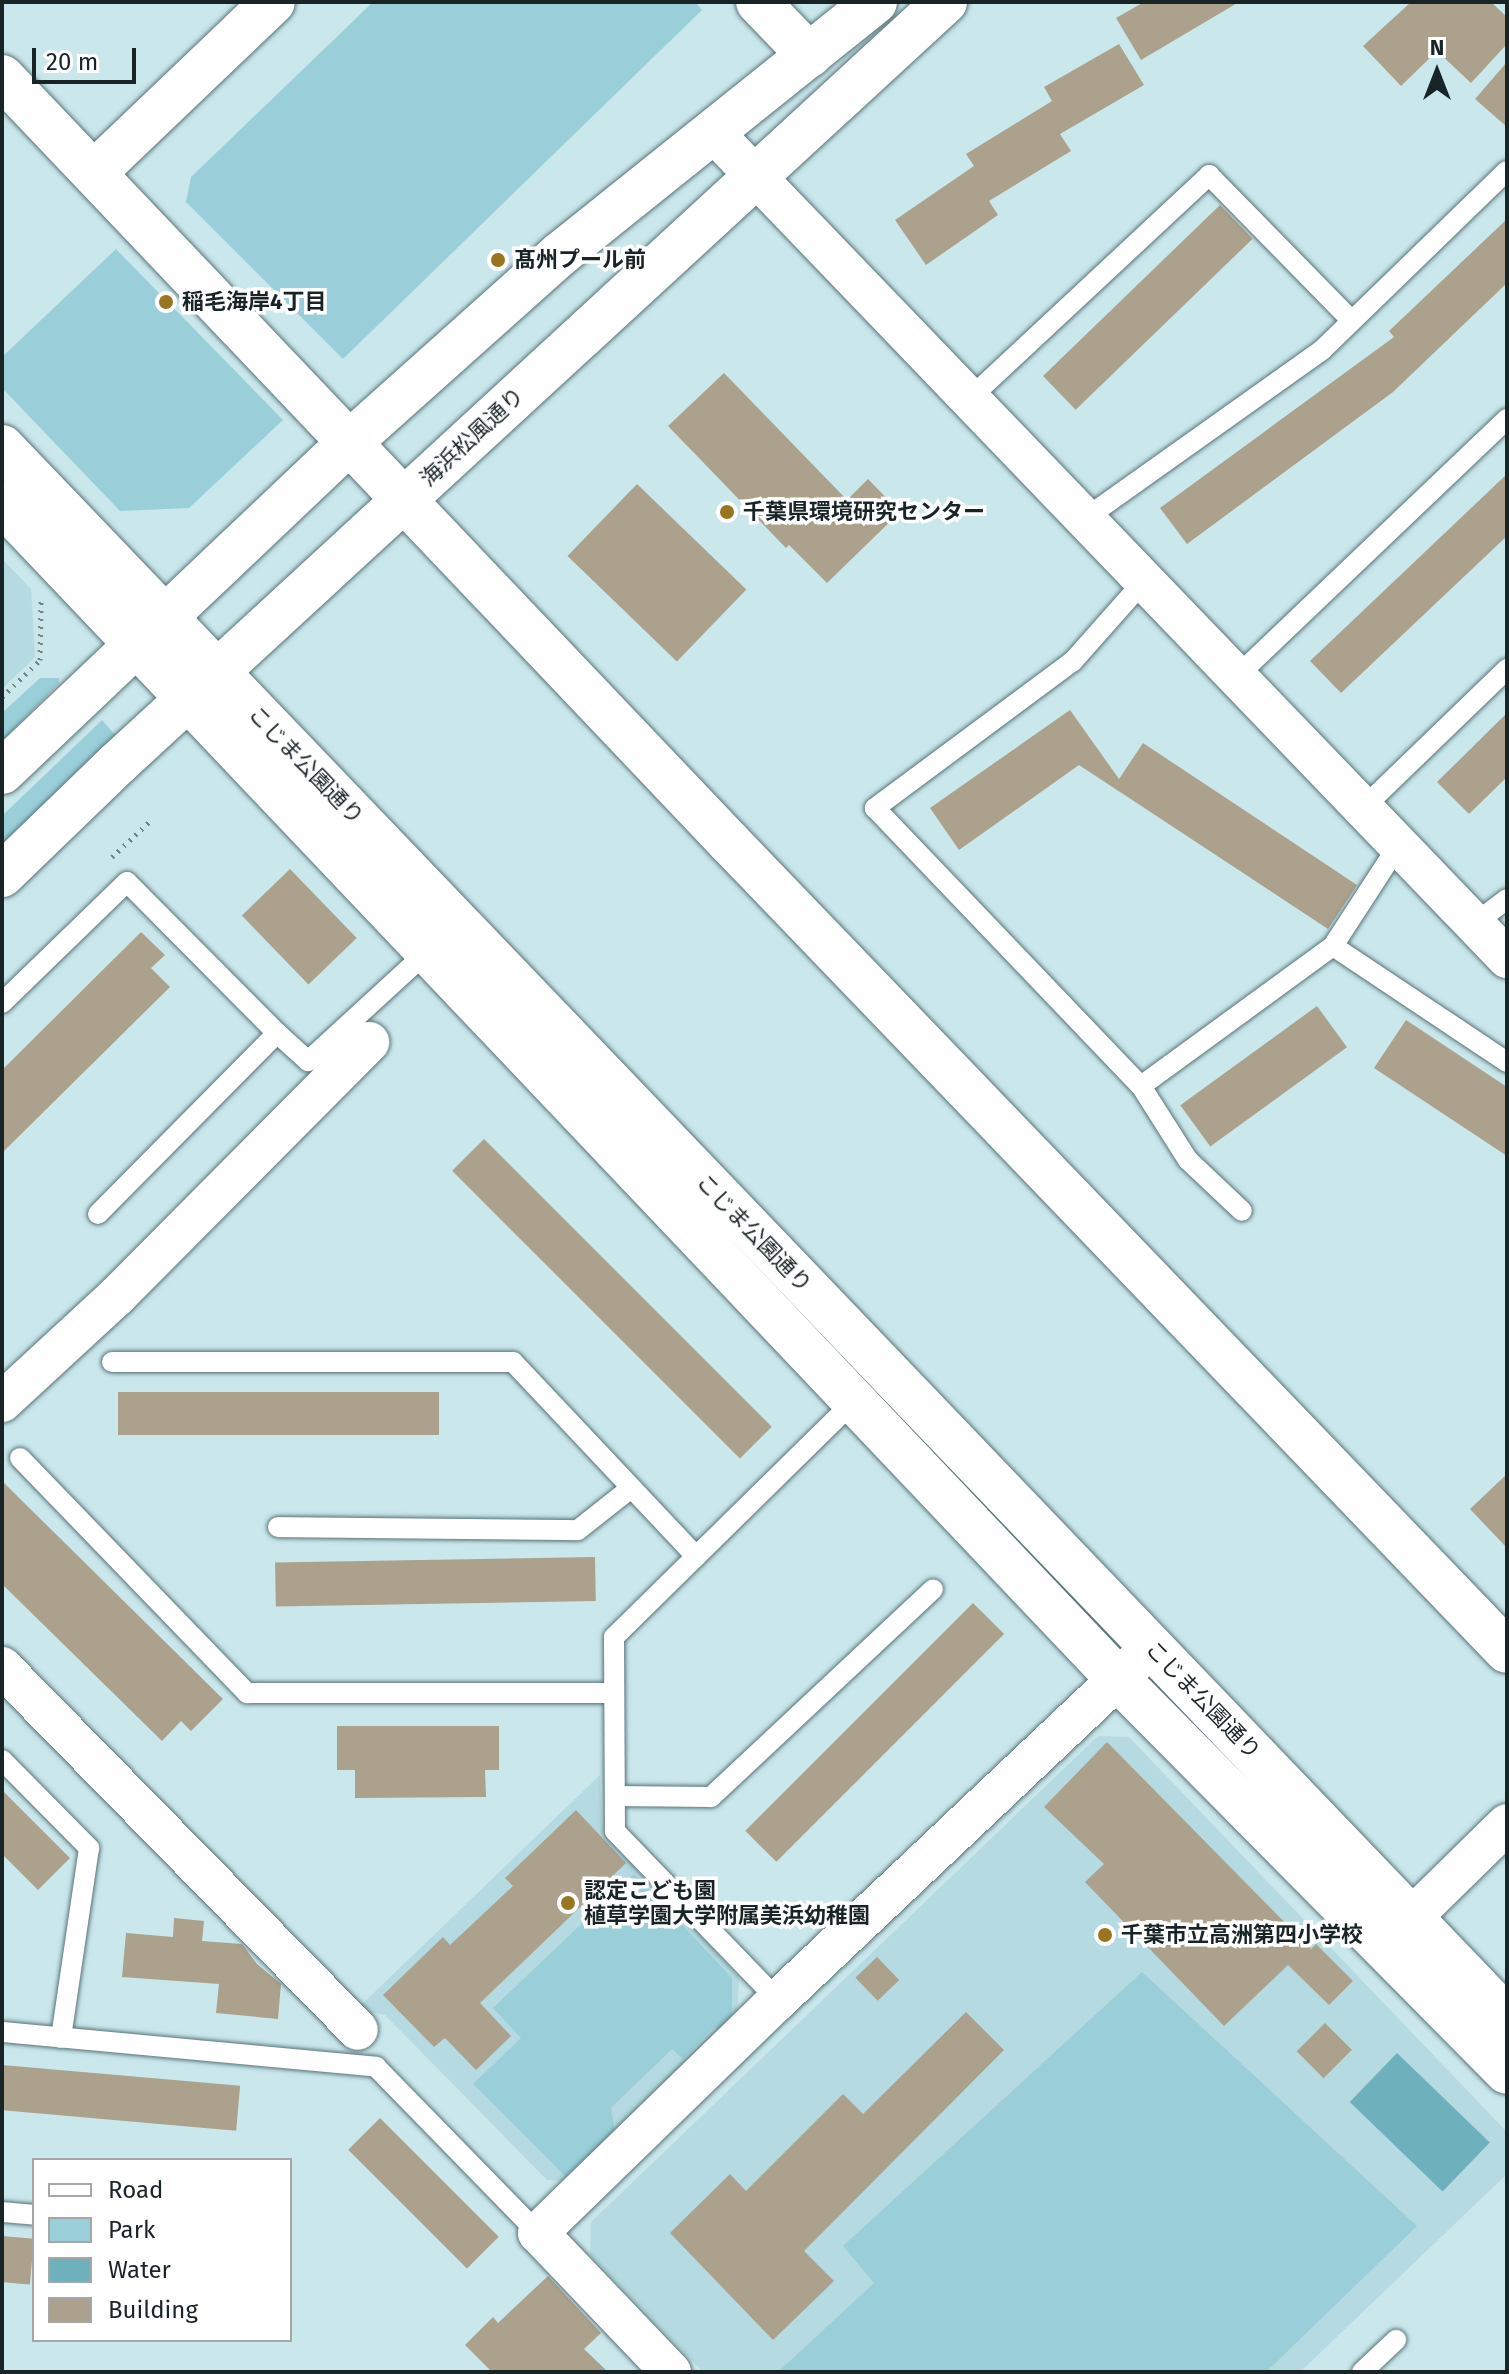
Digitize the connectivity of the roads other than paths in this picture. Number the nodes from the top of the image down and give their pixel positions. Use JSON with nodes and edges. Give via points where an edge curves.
{"nodes":[{"id":1,"x":273,"y":2,"type":"edge"},
{"id":2,"x":758,"y":2,"type":"edge"},
{"id":3,"x":875,"y":2,"type":"edge"},
{"id":4,"x":945,"y":2,"type":"edge"},
{"id":5,"x":809,"y":55,"type":"junction"},
{"id":6,"x":2,"y":77,"type":"edge"},
{"id":7,"x":713,"y":132,"type":"junction"},
{"id":8,"x":1507,"y":171,"type":"edge"},
{"id":9,"x":95,"y":172,"type":"junction"},
{"id":10,"x":754,"y":178,"type":"junction"},
{"id":11,"x":1352,"y":321,"type":"junction"},
{"id":12,"x":968,"y":400,"type":"junction"},
{"id":13,"x":1507,"y":419,"type":"edge"},
{"id":14,"x":350,"y":442,"type":"junction"},
{"id":15,"x":2,"y":447,"type":"edge"},
{"id":16,"x":405,"y":499,"type":"junction"},
{"id":17,"x":2,"y":503,"type":"edge"},
{"id":18,"x":1083,"y":520,"type":"junction"},
{"id":19,"x":1143,"y":582,"type":"junction"},
{"id":20,"x":150,"y":630,"type":"junction"},
{"id":21,"x":1507,"y":669,"type":"edge"},
{"id":22,"x":1235,"y":678,"type":"junction"},
{"id":23,"x":203,"y":685,"type":"junction"},
{"id":24,"x":2,"y":772,"type":"edge"},
{"id":25,"x":1362,"y":809,"type":"junction"},
{"id":26,"x":1398,"y":846,"type":"junction"},
{"id":27,"x":2,"y":875,"type":"edge"},
{"id":28,"x":1507,"y":899,"type":"edge"},
{"id":29,"x":1474,"y":924,"type":"junction"},
{"id":30,"x":1333,"y":946,"type":"junction"},
{"id":31,"x":428,"y":951,"type":"junction"},
{"id":32,"x":1507,"y":958,"type":"edge"},
{"id":33,"x":2,"y":1003,"type":"edge"},
{"id":34,"x":277,"y":1033,"type":"junction"},
{"id":35,"x":369,"y":1042,"type":"dead end"},
{"id":36,"x":1507,"y":1062,"type":"edge"},
{"id":37,"x":1141,"y":1086,"type":"junction"},
{"id":38,"x":1242,"y":1211,"type":"dead end"},
{"id":39,"x":98,"y":1214,"type":"dead end"},
{"id":40,"x":112,"y":1362,"type":"dead end"},
{"id":41,"x":855,"y":1400,"type":"junction"},
{"id":42,"x":2,"y":1402,"type":"edge"},
{"id":43,"x":20,"y":1458,"type":"dead end"},
{"id":44,"x":631,"y":1488,"type":"junction"},
{"id":45,"x":278,"y":1527,"type":"dead end"},
{"id":46,"x":696,"y":1556,"type":"junction"},
{"id":47,"x":933,"y":1589,"type":"dead end"},
{"id":48,"x":1152,"y":1646,"type":"junction"},
{"id":49,"x":1507,"y":1651,"type":"edge"},
{"id":50,"x":2,"y":1667,"type":"edge"},
{"id":51,"x":1117,"y":1678,"type":"junction"},
{"id":52,"x":614,"y":1693,"type":"junction"},
{"id":53,"x":2,"y":1760,"type":"edge"},
{"id":54,"x":615,"y":1796,"type":"junction"},
{"id":55,"x":1507,"y":1824,"type":"edge"},
{"id":56,"x":1411,"y":1918,"type":"junction"},
{"id":57,"x":778,"y":2000,"type":"junction"},
{"id":58,"x":1507,"y":2018,"type":"edge"},
{"id":59,"x":358,"y":2030,"type":"dead end"},
{"id":60,"x":2,"y":2032,"type":"edge"},
{"id":61,"x":61,"y":2038,"type":"junction"},
{"id":62,"x":1507,"y":2072,"type":"edge"},
{"id":63,"x":2,"y":2212,"type":"edge"},
{"id":64,"x":32,"y":2215,"type":"edge"},
{"id":65,"x":538,"y":2233,"type":"junction"},
{"id":66,"x":1396,"y":2340,"type":"dead end"},
{"id":67,"x":671,"y":2372,"type":"edge"},
{"id":68,"x":1362,"y":2372,"type":"edge"}],
"edges":[{"from":1,"to":9,"type":"street"},
{"from":2,"to":5,"type":"street"},
{"from":3,"to":5,"type":"street"},
{"from":4,"to":10,"type":"street","name":"海浜松風通り"},
{"from":5,"to":7,"type":"street"},
{"from":6,"to":9,"type":"street"},
{"from":7,"to":10,"type":"street"},
{"from":7,"to":14,"type":"street","via":[[559,255]]},
{"from":8,"to":11,"type":"lane"},
{"from":9,"to":14,"type":"street"},
{"from":10,"to":12,"type":"street"},
{"from":10,"to":16,"type":"street","name":"海浜松風通り"},
{"from":11,"to":12,"type":"lane","via":[[1209,175]]},
{"from":11,"to":18,"type":"lane","via":[[1322,350]]},
{"from":12,"to":18,"type":"street"},
{"from":13,"to":22,"type":"lane"},
{"from":14,"to":16,"type":"street"},
{"from":14,"to":20,"type":"street"},
{"from":15,"to":20,"type":"street","name":"こじま公園通り"},
{"from":16,"to":23,"type":"street","name":"海浜松風通り"},
{"from":16,"to":49,"type":"street"},
{"from":17,"to":20,"type":"street","name":"こじま公園通り"},
{"from":18,"to":19,"type":"street"},
{"from":19,"to":22,"type":"street"},
{"from":19,"to":37,"type":"lane","via":[[1073,661],[875,808]]},
{"from":20,"to":23,"type":"street","name":"こじま公園通り"},
{"from":20,"to":24,"type":"street"},
{"from":21,"to":25,"type":"lane"},
{"from":22,"to":25,"type":"street"},
{"from":23,"to":27,"type":"street","name":"海浜松風通り"},
{"from":23,"to":31,"type":"street","name":"こじま公園通り"},
{"from":23,"to":48,"type":"street","name":"こじま公園通り"},
{"from":25,"to":26,"type":"street"},
{"from":26,"to":29,"type":"street"},
{"from":26,"to":30,"type":"lane"},
{"from":28,"to":29,"type":"lane"},
{"from":29,"to":32,"type":"street"},
{"from":30,"to":36,"type":"lane"},
{"from":30,"to":37,"type":"lane"},
{"from":31,"to":34,"type":"lane","via":[[308,1061]]},
{"from":31,"to":41,"type":"street","name":"こじま公園通り"},
{"from":33,"to":34,"type":"lane","via":[[127,882]]},
{"from":34,"to":39,"type":"lane"},
{"from":35,"to":42,"type":"street","via":[[117,1296]]},
{"from":37,"to":38,"type":"lane","via":[[1188,1160]]},
{"from":40,"to":44,"type":"lane","via":[[513,1362]]},
{"from":41,"to":46,"type":"lane"},
{"from":41,"to":51,"type":"street","name":"こじま公園通り"},
{"from":43,"to":52,"type":"lane","via":[[247,1693]]},
{"from":44,"to":45,"type":"lane","via":[[578,1530]]},
{"from":44,"to":46,"type":"lane"},
{"from":46,"to":52,"type":"lane","via":[[614,1637]]},
{"from":47,"to":54,"type":"lane","via":[[711,1797]]},
{"from":48,"to":51,"type":"street"},
{"from":48,"to":56,"type":"street","name":"こじま公園通り"},
{"from":50,"to":59,"type":"street"},
{"from":51,"to":57,"type":"street"},
{"from":51,"to":62,"type":"street","name":"こじま公園通り"},
{"from":52,"to":54,"type":"lane"},
{"from":53,"to":61,"type":"lane","via":[[89,1848]]},
{"from":54,"to":57,"type":"lane","via":[[615,1831]]},
{"from":55,"to":56,"type":"street"},
{"from":56,"to":58,"type":"street","name":"こじま公園通り"},
{"from":57,"to":65,"type":"street"},
{"from":60,"to":61,"type":"lane"},
{"from":61,"to":65,"type":"lane","via":[[376,2067]]},
{"from":63,"to":64,"type":"lane"},
{"from":65,"to":67,"type":"street"},
{"from":66,"to":68,"type":"lane"}]}
